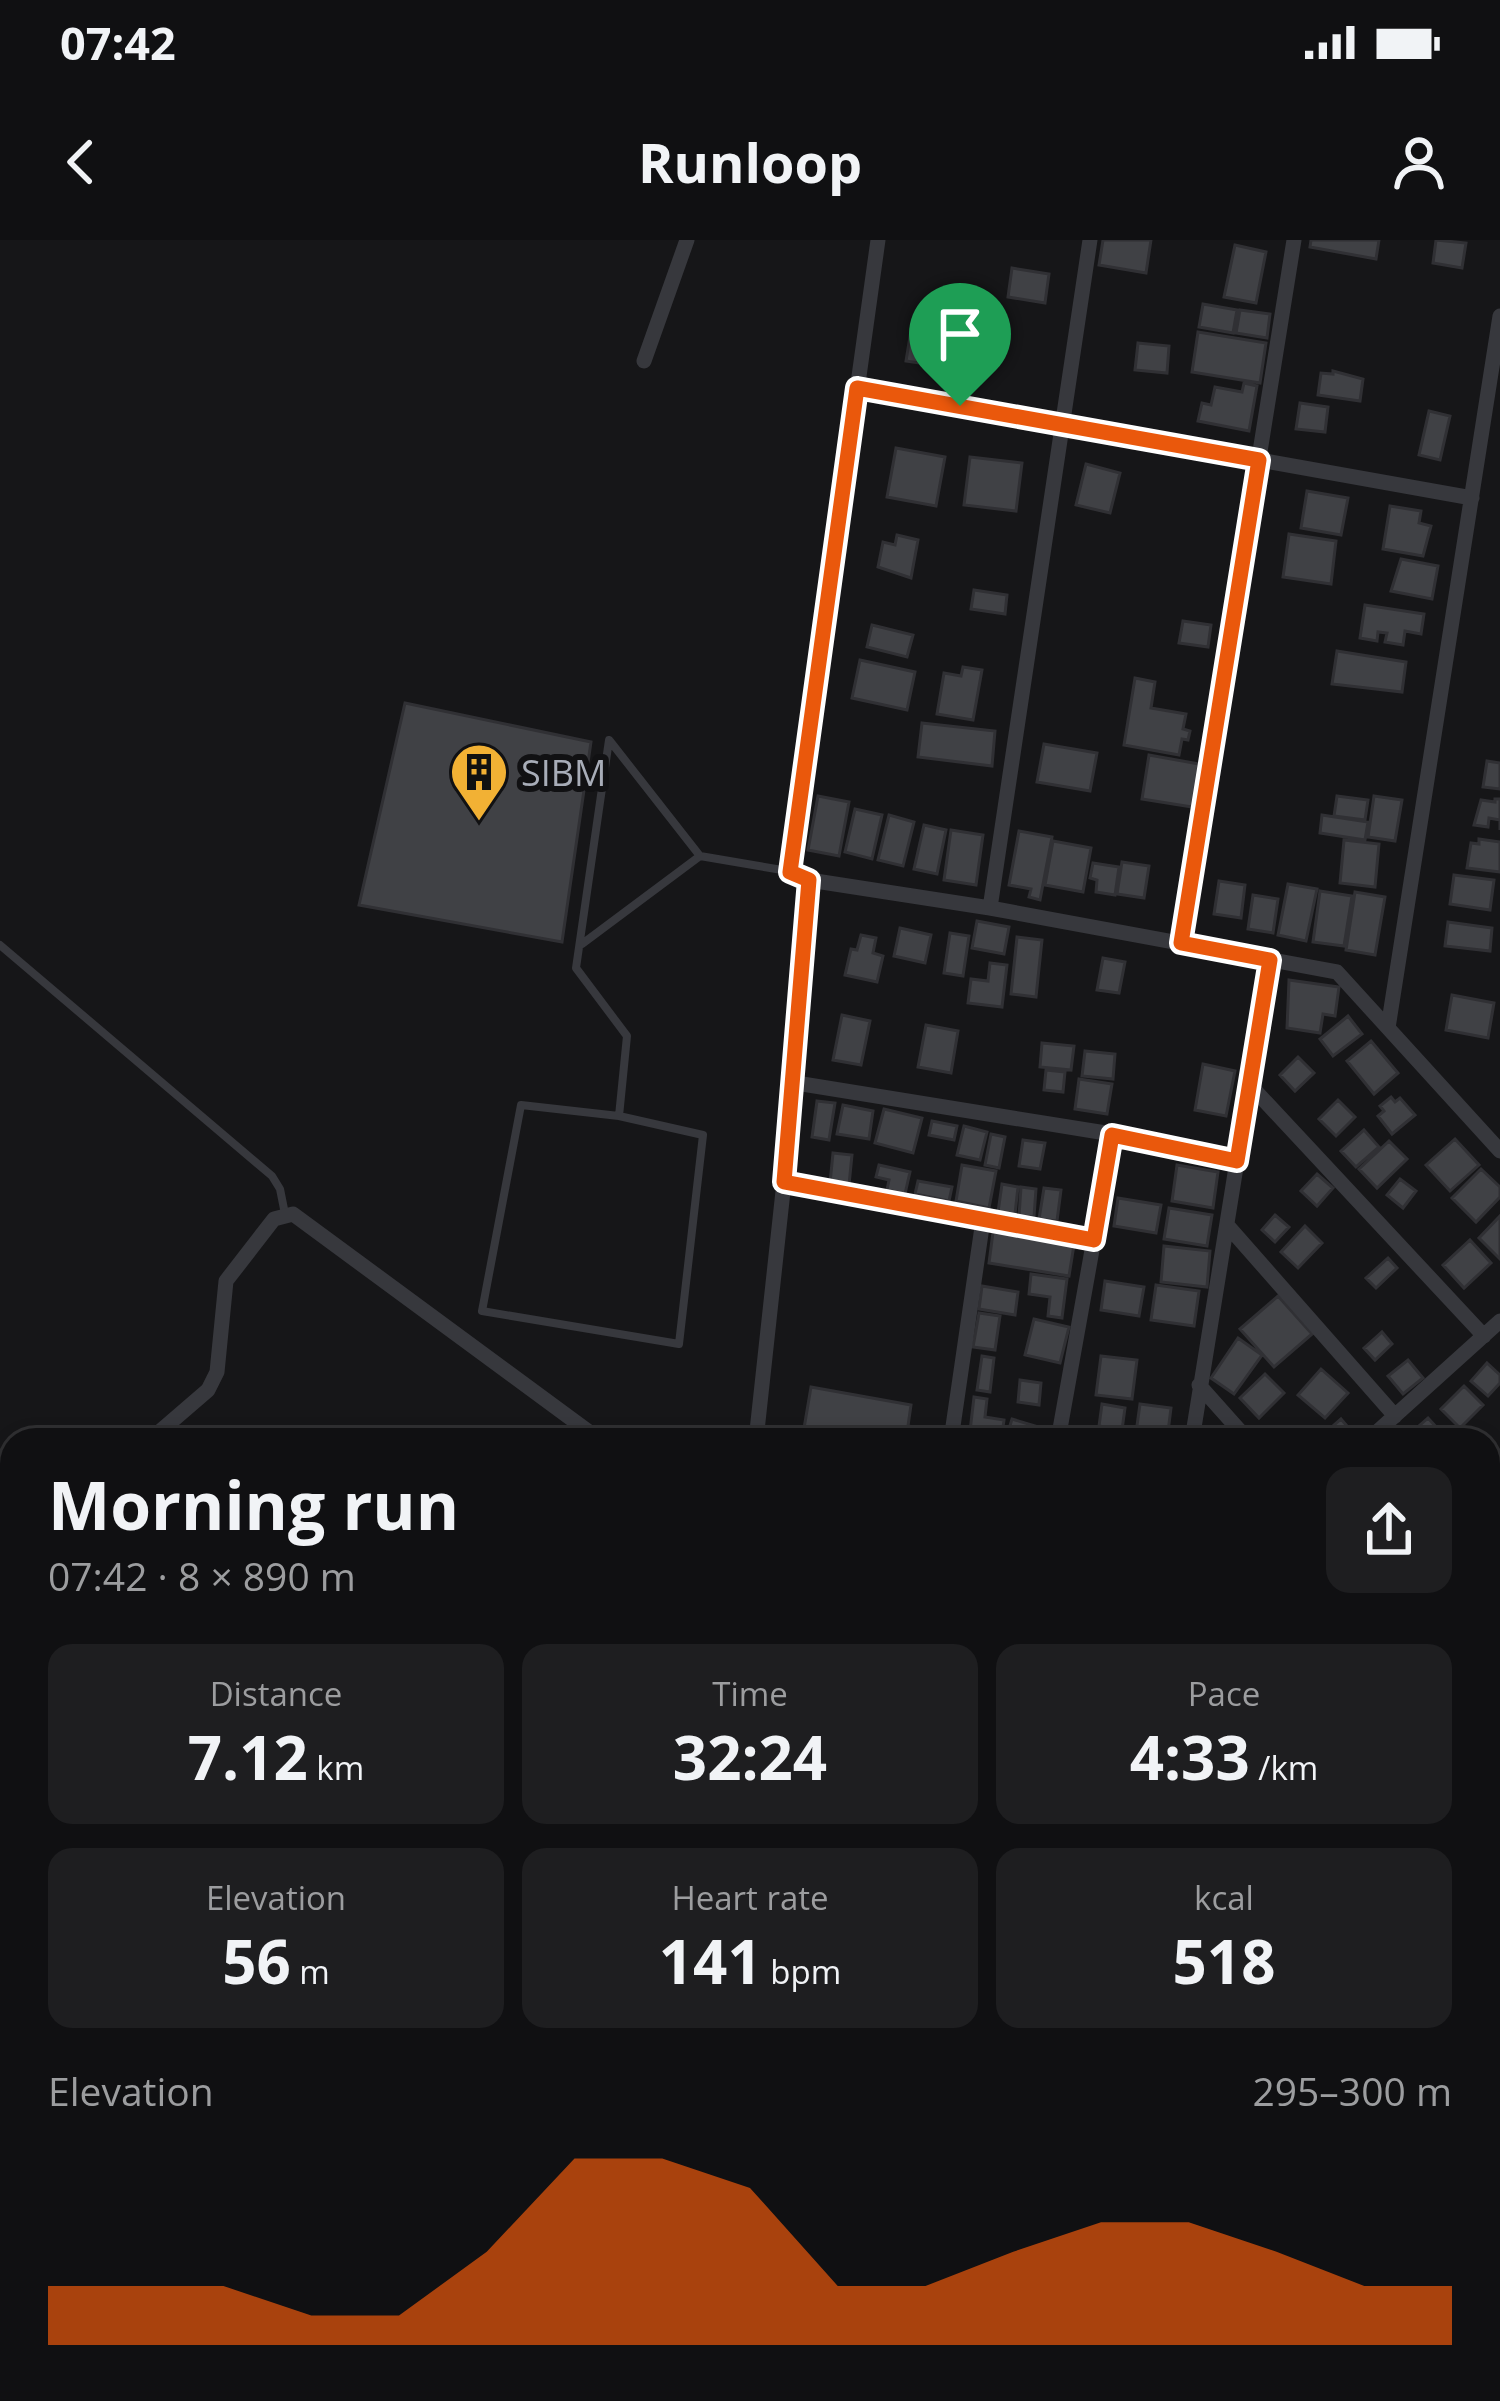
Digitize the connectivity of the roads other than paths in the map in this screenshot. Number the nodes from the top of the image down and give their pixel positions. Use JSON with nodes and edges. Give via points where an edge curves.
{"nodes":[{"id":1,"x":687,"y":240,"type":"edge"},
{"id":2,"x":878,"y":240,"type":"edge"},
{"id":3,"x":1090,"y":240,"type":"edge"},
{"id":4,"x":1294,"y":240,"type":"edge"},
{"id":5,"x":1500,"y":316,"type":"edge"},
{"id":6,"x":1499,"y":326,"type":"edge"},
{"id":7,"x":644,"y":361,"type":"dead end"},
{"id":8,"x":857,"y":388,"type":"junction"},
{"id":9,"x":1062,"y":424,"type":"junction"},
{"id":10,"x":1259,"y":460,"type":"junction"},
{"id":11,"x":1472,"y":498,"type":"junction"},
{"id":12,"x":700,"y":856,"type":"junction"},
{"id":13,"x":790,"y":872,"type":"junction"},
{"id":14,"x":809,"y":880,"type":"junction"},
{"id":15,"x":989,"y":908,"type":"junction"},
{"id":16,"x":1181,"y":943,"type":"junction"},
{"id":17,"x":0,"y":945,"type":"edge"},
{"id":18,"x":581,"y":945,"type":"junction"},
{"id":19,"x":1270,"y":960,"type":"junction"},
{"id":20,"x":1388,"y":1028,"type":"junction"},
{"id":21,"x":790,"y":1082,"type":"junction"},
{"id":22,"x":1250,"y":1084,"type":"junction"},
{"id":23,"x":619,"y":1116,"type":"junction"},
{"id":24,"x":1112,"y":1135,"type":"junction"},
{"id":25,"x":1500,"y":1151,"type":"edge"},
{"id":26,"x":1237,"y":1161,"type":"junction"},
{"id":27,"x":784,"y":1182,"type":"junction"},
{"id":28,"x":285,"y":1214,"type":"junction"},
{"id":29,"x":983,"y":1220,"type":"junction"},
{"id":30,"x":1227,"y":1225,"type":"junction"},
{"id":31,"x":1094,"y":1240,"type":"junction"},
{"id":32,"x":1500,"y":1321,"type":"edge"},
{"id":33,"x":1484,"y":1336,"type":"junction"},
{"id":34,"x":1199,"y":1385,"type":"junction"},
{"id":35,"x":1395,"y":1416,"type":"junction"},
{"id":36,"x":164,"y":1428,"type":"edge"},
{"id":37,"x":584,"y":1428,"type":"edge"},
{"id":38,"x":757,"y":1428,"type":"edge"},
{"id":39,"x":953,"y":1428,"type":"edge"},
{"id":40,"x":1060,"y":1428,"type":"edge"},
{"id":41,"x":1194,"y":1428,"type":"edge"},
{"id":42,"x":1237,"y":1428,"type":"edge"},
{"id":43,"x":1381,"y":1428,"type":"edge"}],
"edges":[{"from":1,"to":7,"type":"street"},
{"from":2,"to":8,"type":"street"},
{"from":3,"to":9,"type":"street"},
{"from":4,"to":10,"type":"street"},
{"from":5,"to":6,"type":"street"},
{"from":6,"to":11,"type":"street"},
{"from":8,"to":9,"type":"street"},
{"from":8,"to":13,"type":"street"},
{"from":9,"to":10,"type":"street"},
{"from":9,"to":15,"type":"street"},
{"from":10,"to":11,"type":"street"},
{"from":10,"to":16,"type":"street"},
{"from":11,"to":20,"type":"street"},
{"from":12,"to":13,"type":"lane"},
{"from":12,"to":18,"type":"lane"},
{"from":12,"to":18,"type":"lane","via":[[609,740]]},
{"from":13,"to":14,"type":"street"},
{"from":14,"to":15,"type":"street"},
{"from":14,"to":21,"type":"street"},
{"from":15,"to":16,"type":"street"},
{"from":16,"to":19,"type":"street"},
{"from":17,"to":28,"type":"lane","via":[[272,1176]]},
{"from":18,"to":23,"type":"lane","via":[[576,968],[627,1036]]},
{"from":19,"to":20,"type":"street","via":[[1337,972]]},
{"from":19,"to":22,"type":"street"},
{"from":20,"to":25,"type":"street"},
{"from":21,"to":24,"type":"street"},
{"from":21,"to":27,"type":"street"},
{"from":22,"to":26,"type":"street"},
{"from":22,"to":33,"type":"street"},
{"from":23,"to":23,"type":"lane","via":[[703,1135],[679,1344],[482,1311],[521,1106]]},
{"from":24,"to":26,"type":"street"},
{"from":24,"to":31,"type":"street"},
{"from":26,"to":30,"type":"street"},
{"from":27,"to":29,"type":"street"},
{"from":27,"to":38,"type":"street"},
{"from":28,"to":36,"type":"street","via":[[226,1281],[208,1390]]},
{"from":28,"to":37,"type":"street"},
{"from":29,"to":31,"type":"street"},
{"from":29,"to":39,"type":"street"},
{"from":30,"to":34,"type":"street"},
{"from":30,"to":35,"type":"street"},
{"from":31,"to":40,"type":"street"},
{"from":32,"to":33,"type":"street"},
{"from":33,"to":35,"type":"street"},
{"from":34,"to":41,"type":"street"},
{"from":34,"to":42,"type":"street"},
{"from":35,"to":43,"type":"street"}]}
